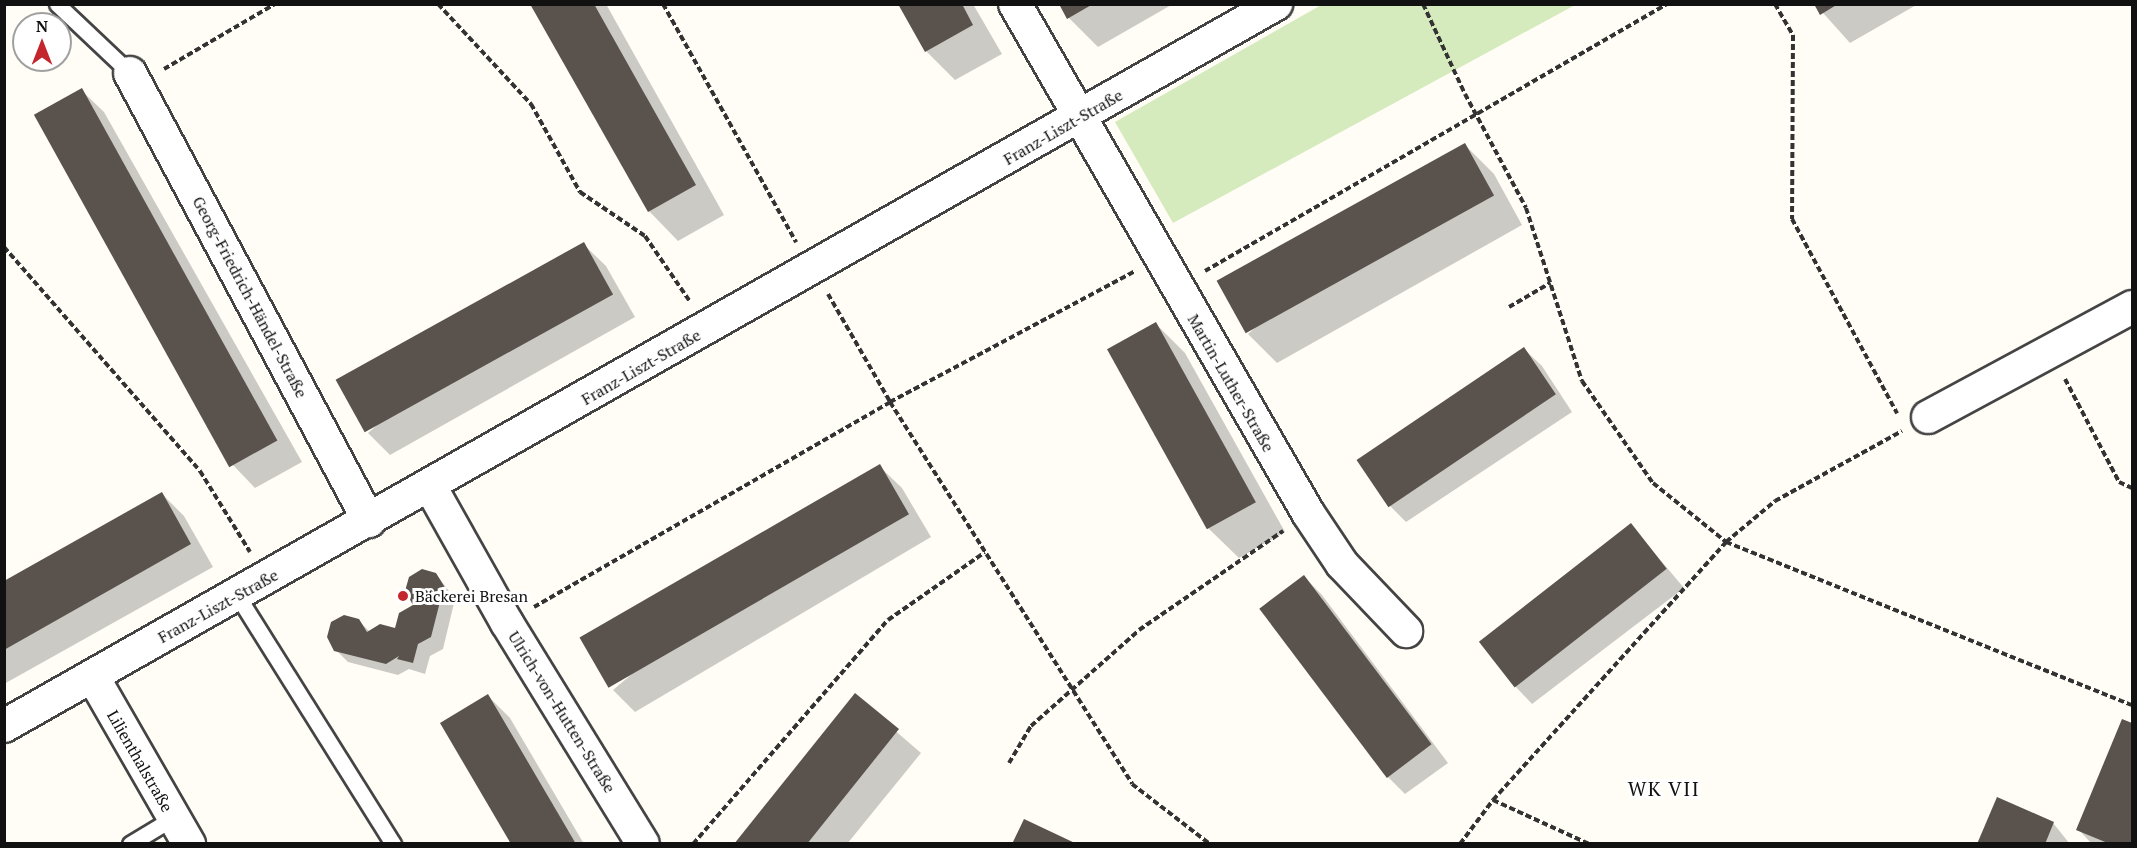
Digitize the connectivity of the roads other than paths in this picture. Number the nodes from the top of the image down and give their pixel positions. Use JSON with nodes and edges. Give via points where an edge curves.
{"nodes":[{"id":1,"x":57,"y":4,"type":"edge"},
{"id":2,"x":1016,"y":4,"type":"edge"},
{"id":3,"x":1276,"y":4,"type":"edge"},
{"id":4,"x":133,"y":79,"type":"joint"},
{"id":5,"x":1082,"y":116,"type":"junction"},
{"id":6,"x":2133,"y":307,"type":"edge"},
{"id":7,"x":1928,"y":417,"type":"dead end"},
{"id":8,"x":430,"y":486,"type":"junction"},
{"id":9,"x":369,"y":521,"type":"junction"},
{"id":10,"x":237,"y":595,"type":"junction"},
{"id":11,"x":1406,"y":631,"type":"dead end"},
{"id":12,"x":93,"y":677,"type":"junction"},
{"id":13,"x":4,"y":726,"type":"edge"},
{"id":14,"x":181,"y":831,"type":"edge"},
{"id":15,"x":130,"y":843,"type":"edge"},
{"id":16,"x":393,"y":843,"type":"edge"},
{"id":17,"x":643,"y":843,"type":"edge"}],
"edges":[{"from":1,"to":4,"type":"lane"},
{"from":2,"to":5,"type":"street","name":"Martin-Luther-Straße"},
{"from":3,"to":5,"type":"street","name":"Franz-Liszt-Straße"},
{"from":4,"to":9,"type":"street","name":"Georg-Friedrich-Händel-Straße"},
{"from":5,"to":8,"type":"street","name":"Franz-Liszt-Straße"},
{"from":5,"to":11,"type":"street","name":"Martin-Luther-Straße","via":[[1176,288],[1308,513],[1342,564]]},
{"from":6,"to":7,"type":"street"},
{"from":8,"to":9,"type":"street","name":"Franz-Liszt-Straße"},
{"from":8,"to":17,"type":"street","name":"Ulrich-von-Hutten-Straße","via":[[507,623]]},
{"from":9,"to":10,"type":"street","name":"Franz-Liszt-Straße"},
{"from":10,"to":12,"type":"street","name":"Franz-Liszt-Straße"},
{"from":10,"to":16,"type":"lane"},
{"from":12,"to":13,"type":"street","name":"Franz-Liszt-Straße"},
{"from":12,"to":14,"type":"street","name":"Lilienthalstraße"},
{"from":14,"to":15,"type":"lane"}]}
